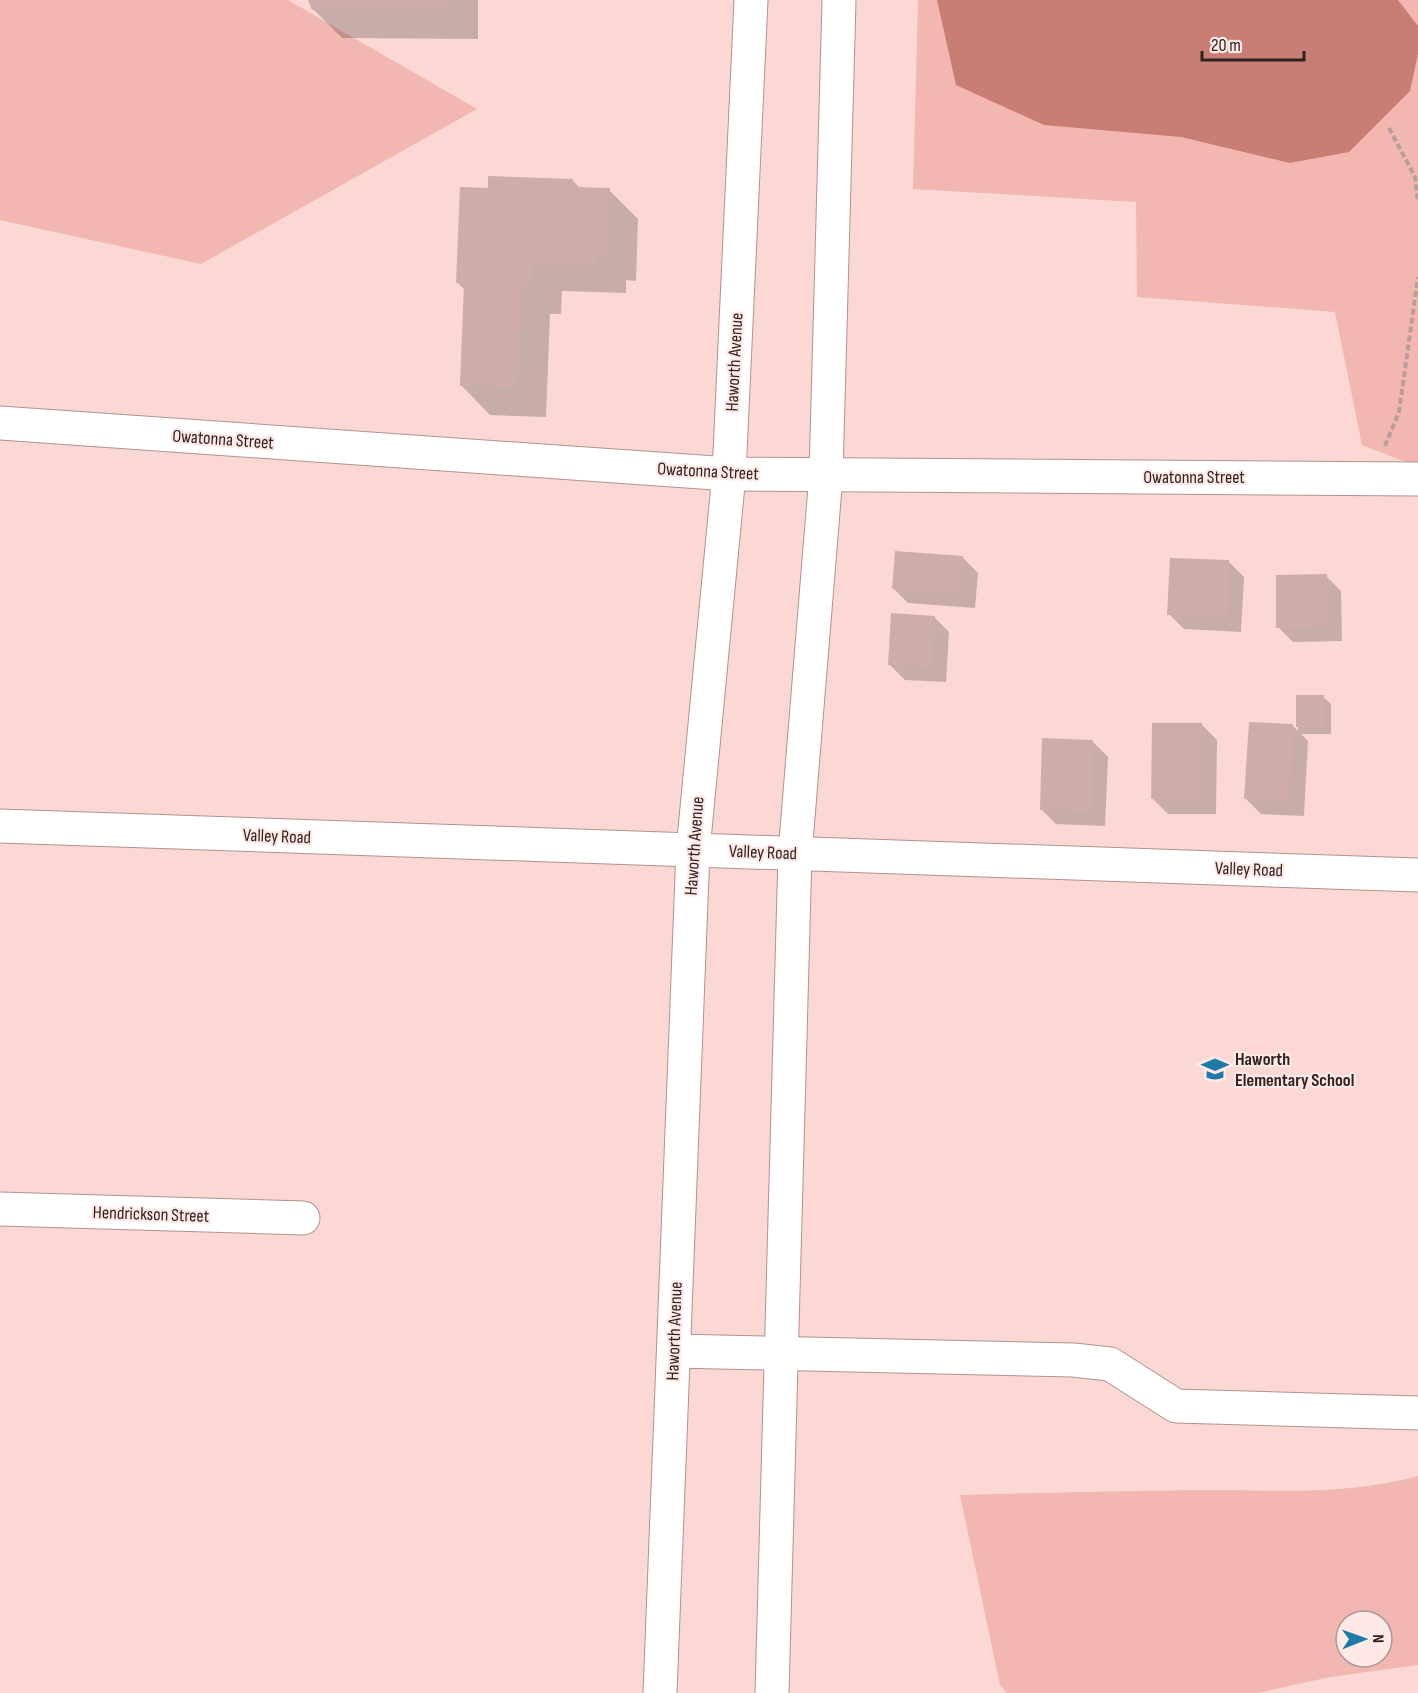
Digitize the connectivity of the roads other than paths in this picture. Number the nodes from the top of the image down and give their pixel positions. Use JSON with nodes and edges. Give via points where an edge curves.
{"nodes":[{"id":1,"x":751,"y":0,"type":"edge"},
{"id":2,"x":839,"y":0,"type":"edge"},
{"id":3,"x":0,"y":423,"type":"edge"},
{"id":4,"x":729,"y":474,"type":"junction"},
{"id":5,"x":826,"y":475,"type":"junction"},
{"id":6,"x":1418,"y":479,"type":"edge"},
{"id":7,"x":0,"y":826,"type":"edge"},
{"id":8,"x":693,"y":850,"type":"junction"},
{"id":9,"x":795,"y":854,"type":"junction"},
{"id":10,"x":1418,"y":875,"type":"edge"},
{"id":11,"x":0,"y":1209,"type":"edge"},
{"id":12,"x":303,"y":1218,"type":"dead end"},
{"id":13,"x":674,"y":1352,"type":"junction"},
{"id":14,"x":781,"y":1355,"type":"junction"},
{"id":15,"x":1418,"y":1413,"type":"edge"},
{"id":16,"x":660,"y":1693,"type":"edge"},
{"id":17,"x":772,"y":1693,"type":"edge"}],
"edges":[{"from":1,"to":4,"type":"street","name":"Haworth Avenue"},
{"from":2,"to":5,"type":"street"},
{"from":3,"to":4,"type":"street","name":"Owatonna Street"},
{"from":4,"to":5,"type":"street","name":"Owatonna Street"},
{"from":4,"to":8,"type":"street","name":"Haworth Avenue"},
{"from":5,"to":6,"type":"street","name":"Owatonna Street"},
{"from":5,"to":9,"type":"street"},
{"from":7,"to":8,"type":"street","name":"Valley Road"},
{"from":8,"to":9,"type":"street","name":"Valley Road"},
{"from":8,"to":13,"type":"street","name":"Haworth Avenue"},
{"from":9,"to":10,"type":"street","name":"Valley Road"},
{"from":9,"to":14,"type":"street"},
{"from":11,"to":12,"type":"street","name":"Hendrickson Street"},
{"from":13,"to":14,"type":"street"},
{"from":13,"to":16,"type":"street","name":"Haworth Avenue"},
{"from":14,"to":15,"type":"street","via":[[1073,1360],[1110,1364],[1176,1406]]},
{"from":14,"to":17,"type":"street"}]}
